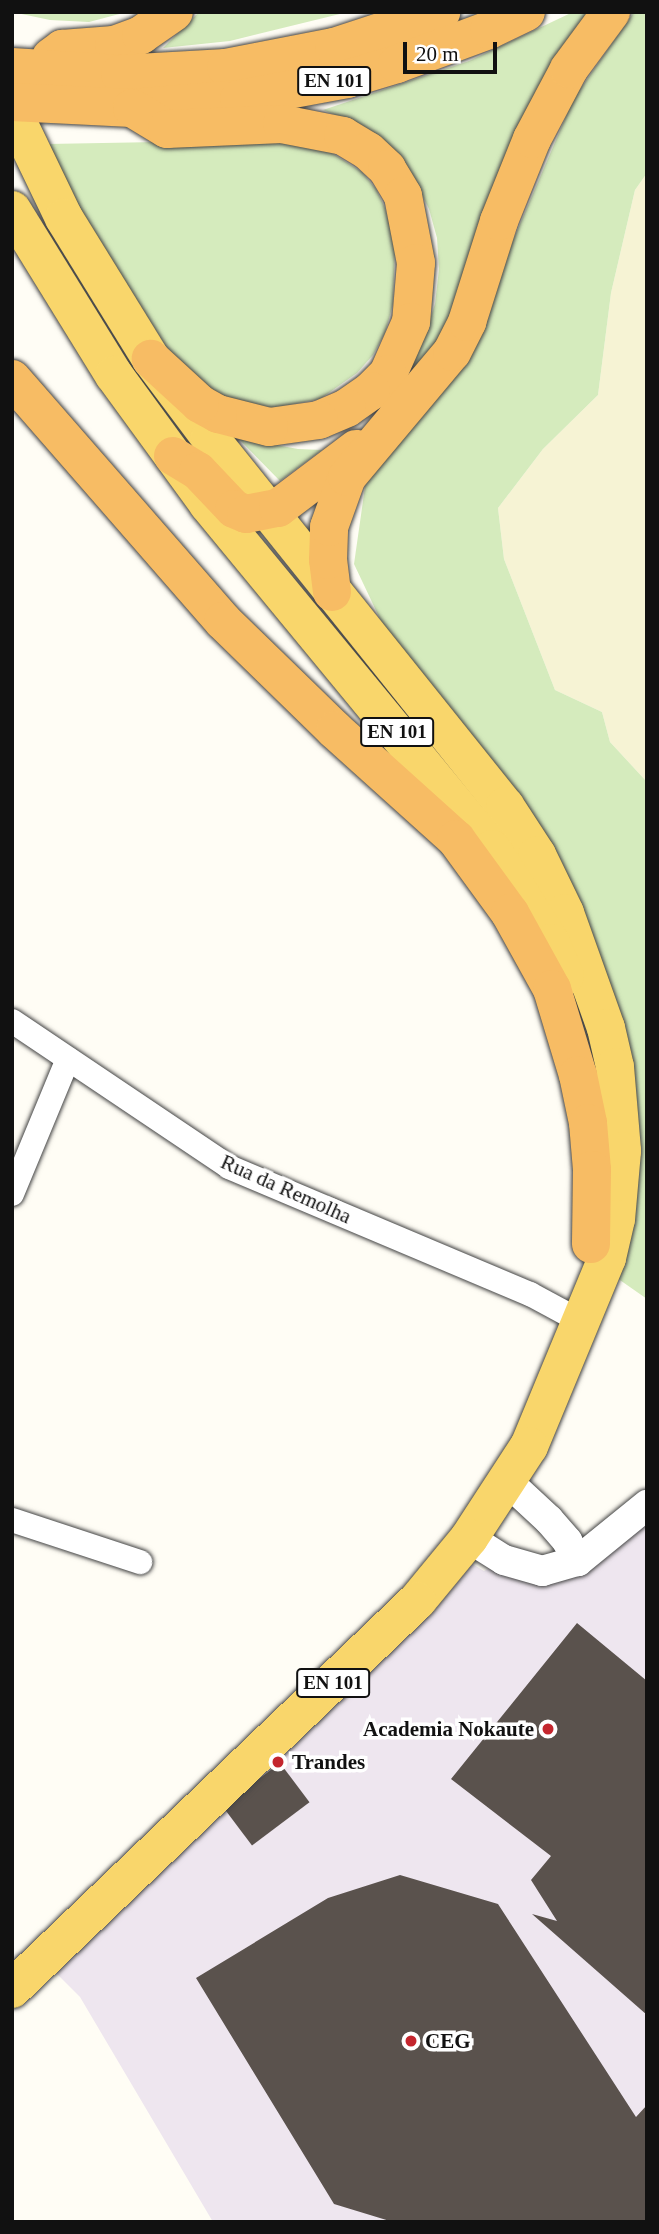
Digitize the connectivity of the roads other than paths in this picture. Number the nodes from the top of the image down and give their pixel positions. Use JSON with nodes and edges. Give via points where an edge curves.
{"nodes":[{"id":1,"x":174,"y":12,"type":"edge"},
{"id":2,"x":441,"y":12,"type":"edge"},
{"id":3,"x":526,"y":12,"type":"edge"},
{"id":4,"x":611,"y":12,"type":"edge"},
{"id":5,"x":23,"y":68,"type":"edge"},
{"id":6,"x":126,"y":91,"type":"junction"},
{"id":7,"x":12,"y":102,"type":"edge"},
{"id":8,"x":12,"y":110,"type":"edge"},
{"id":9,"x":12,"y":210,"type":"edge"},
{"id":10,"x":151,"y":359,"type":"junction"},
{"id":11,"x":12,"y":379,"type":"edge"},
{"id":12,"x":397,"y":413,"type":"junction"},
{"id":13,"x":173,"y":456,"type":"junction"},
{"id":14,"x":269,"y":511,"type":"junction"},
{"id":15,"x":332,"y":592,"type":"junction"},
{"id":16,"x":12,"y":1021,"type":"edge"},
{"id":17,"x":68,"y":1059,"type":"junction"},
{"id":18,"x":12,"y":1194,"type":"edge"},
{"id":19,"x":591,"y":1244,"type":"junction"},
{"id":20,"x":580,"y":1321,"type":"junction"},
{"id":21,"x":507,"y":1481,"type":"junction"},
{"id":22,"x":647,"y":1504,"type":"edge"},
{"id":23,"x":12,"y":1520,"type":"edge"},
{"id":24,"x":469,"y":1538,"type":"junction"},
{"id":25,"x":578,"y":1561,"type":"junction"},
{"id":26,"x":140,"y":1562,"type":"dead end"},
{"id":27,"x":12,"y":1989,"type":"edge"}],
"edges":[{"from":1,"to":5,"type":"highway","via":[[141,35],[114,45],[62,49]]},
{"from":2,"to":6,"type":"highway","number":"EN 101","via":[[334,47],[199,70]]},
{"from":3,"to":6,"type":"highway","number":"EN 101","via":[[448,46],[347,79],[239,99]]},
{"from":4,"to":12,"type":"highway","via":[[569,69],[532,139],[452,352]]},
{"from":5,"to":6,"type":"highway","number":"EN 101"},
{"from":6,"to":7,"type":"highway","number":"EN 101"},
{"from":6,"to":10,"type":"highway","via":[[167,129],[282,124],[343,136],[387,169],[403,195],[416,263],[411,322],[388,374],[355,402],[319,420],[269,427],[218,415]]},
{"from":8,"to":10,"type":"main road","number":"EN 101","via":[[64,218]]},
{"from":9,"to":13,"type":"main road","number":"EN 101","via":[[114,375]]},
{"from":10,"to":14,"type":"main road","number":"EN 101"},
{"from":11,"to":19,"type":"highway","via":[[223,621],[456,839],[510,913],[552,989],[578,1075],[592,1170]]},
{"from":12,"to":14,"type":"highway","via":[[298,496]]},
{"from":12,"to":15,"type":"highway","via":[[347,477],[338,496],[329,538]]},
{"from":13,"to":14,"type":"highway","via":[[198,471],[234,509],[246,514]]},
{"from":13,"to":19,"type":"main road","number":"EN 101","via":[[250,556],[460,807],[551,943],[575,1000],[601,1111],[601,1182]]},
{"from":14,"to":15,"type":"main road","number":"EN 101"},
{"from":15,"to":20,"type":"main road","number":"EN 101","via":[[505,806],[537,855],[585,964],[614,1067],[622,1151],[607,1258]]},
{"from":16,"to":17,"type":"street","name":"Rua da Remolha"},
{"from":17,"to":18,"type":"street"},
{"from":17,"to":20,"type":"street","name":"Rua da Remolha","via":[[229,1167],[530,1294]]},
{"from":19,"to":20,"type":"main road","number":"EN 101"},
{"from":20,"to":21,"type":"main road","number":"EN 101","via":[[529,1446]]},
{"from":21,"to":24,"type":"main road","number":"EN 101"},
{"from":21,"to":25,"type":"street","via":[[567,1541]]},
{"from":22,"to":25,"type":"street"},
{"from":23,"to":26,"type":"street"},
{"from":24,"to":25,"type":"street","via":[[503,1560],[542,1571]]},
{"from":24,"to":27,"type":"main road","number":"EN 101","via":[[417,1601]]}]}
